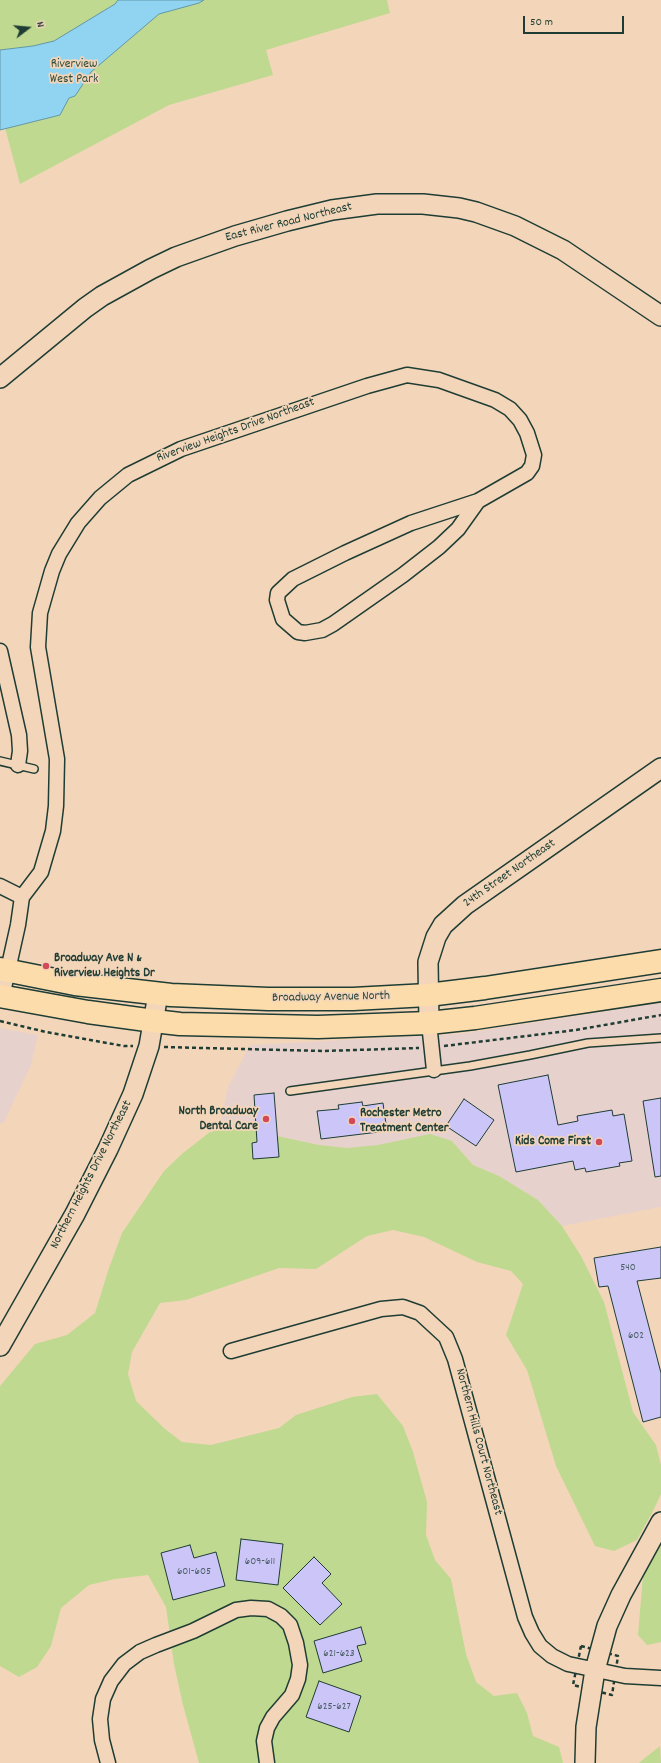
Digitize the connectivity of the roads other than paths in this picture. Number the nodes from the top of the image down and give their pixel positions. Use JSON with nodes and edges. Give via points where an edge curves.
{"nodes":[{"id":1,"x":661,"y":316,"type":"edge"},
{"id":2,"x":0,"y":378,"type":"edge"},
{"id":3,"x":478,"y":500,"type":"junction"},
{"id":4,"x":0,"y":651,"type":"edge"},
{"id":5,"x":0,"y":761,"type":"edge"},
{"id":6,"x":18,"y":765,"type":"junction"},
{"id":7,"x":661,"y":768,"type":"edge"},
{"id":8,"x":34,"y":769,"type":"dead end"},
{"id":9,"x":0,"y":886,"type":"edge"},
{"id":10,"x":22,"y":897,"type":"junction"},
{"id":11,"x":661,"y":961,"type":"edge"},
{"id":12,"x":4,"y":970,"type":"edge"},
{"id":13,"x":661,"y":990,"type":"edge"},
{"id":14,"x":158,"y":994,"type":"junction"},
{"id":15,"x":428,"y":995,"type":"junction"},
{"id":16,"x":1,"y":997,"type":"edge"},
{"id":17,"x":154,"y":1021,"type":"junction"},
{"id":18,"x":429,"y":1022,"type":"junction"},
{"id":19,"x":661,"y":1038,"type":"edge"},
{"id":20,"x":434,"y":1070,"type":"junction"},
{"id":21,"x":290,"y":1091,"type":"dead end"},
{"id":22,"x":0,"y":1346,"type":"edge"},
{"id":23,"x":231,"y":1351,"type":"dead end"},
{"id":24,"x":661,"y":1522,"type":"edge"},
{"id":25,"x":595,"y":1670,"type":"junction"},
{"id":26,"x":661,"y":1678,"type":"edge"},
{"id":27,"x":108,"y":1763,"type":"edge"},
{"id":28,"x":267,"y":1763,"type":"edge"},
{"id":29,"x":585,"y":1763,"type":"edge"}],
"edges":[{"from":1,"to":2,"type":"street","name":"East River Road Northeast","via":[[563,250],[515,226],[459,208],[423,204],[377,204],[332,210],[287,221],[176,257],[102,296]]},
{"from":3,"to":3,"type":"street","name":"Riverview Heights Drive Northeast","via":[[411,523],[345,552],[293,579],[278,593],[277,600],[283,619],[298,632],[305,634],[333,624],[439,547],[458,529]]},
{"from":3,"to":10,"type":"street","name":"Riverview Heights Drive Northeast","via":[[527,473],[532,466],[534,455],[520,420],[510,409],[495,400],[438,380],[407,375],[181,449],[144,465],[114,485],[88,511],[69,537],[52,571],[40,613],[38,647],[57,759],[56,806],[53,831],[41,872]]},
{"from":4,"to":6,"type":"street","via":[[19,735]]},
{"from":5,"to":6,"type":"lane"},
{"from":6,"to":8,"type":"lane"},
{"from":7,"to":15,"type":"street","name":"24th Street Northeast","via":[[456,913],[436,937],[430,954]]},
{"from":9,"to":10,"type":"street"},
{"from":10,"to":12,"type":"street","name":"Riverview Heights Drive Northeast"},
{"from":11,"to":15,"type":"main road","name":"Broadway Avenue North"},
{"from":12,"to":14,"type":"main road","name":"Broadway Avenue North","via":[[75,984]]},
{"from":12,"to":16,"type":"street","name":"Riverview Heights Drive Northeast"},
{"from":13,"to":18,"type":"main road","via":[[524,1011]]},
{"from":14,"to":15,"type":"main road","name":"Broadway Avenue North","via":[[268,999],[353,999]]},
{"from":14,"to":17,"type":"street","name":"Northern Heights Drive Northeast"},
{"from":15,"to":18,"type":"street","name":"24th Street Northeast"},
{"from":16,"to":17,"type":"main road"},
{"from":17,"to":18,"type":"main road","via":[[180,1024],[318,1027]]},
{"from":17,"to":22,"type":"street","name":"Northern Heights Drive Northeast","via":[[139,1077],[108,1149],[75,1214]]},
{"from":18,"to":20,"type":"street"},
{"from":19,"to":20,"type":"lane","via":[[588,1043]]},
{"from":20,"to":21,"type":"lane"},
{"from":23,"to":25,"type":"street","name":"Northern Hills Court Northeast","via":[[381,1309],[403,1307],[420,1313],[435,1325],[446,1337],[455,1358],[525,1617],[532,1633],[540,1646],[552,1656],[568,1664]]},
{"from":24,"to":25,"type":"street","via":[[607,1626]]},
{"from":25,"to":26,"type":"street","name":"Northern Hills Court Northeast","via":[[625,1676]]},
{"from":25,"to":29,"type":"street","via":[[586,1727]]},
{"from":27,"to":28,"type":"street","via":[[100,1719],[103,1699],[111,1681],[124,1664],[140,1652],[231,1612],[251,1608],[268,1609],[290,1625],[300,1665],[292,1695],[267,1728],[264,1741]]}]}
